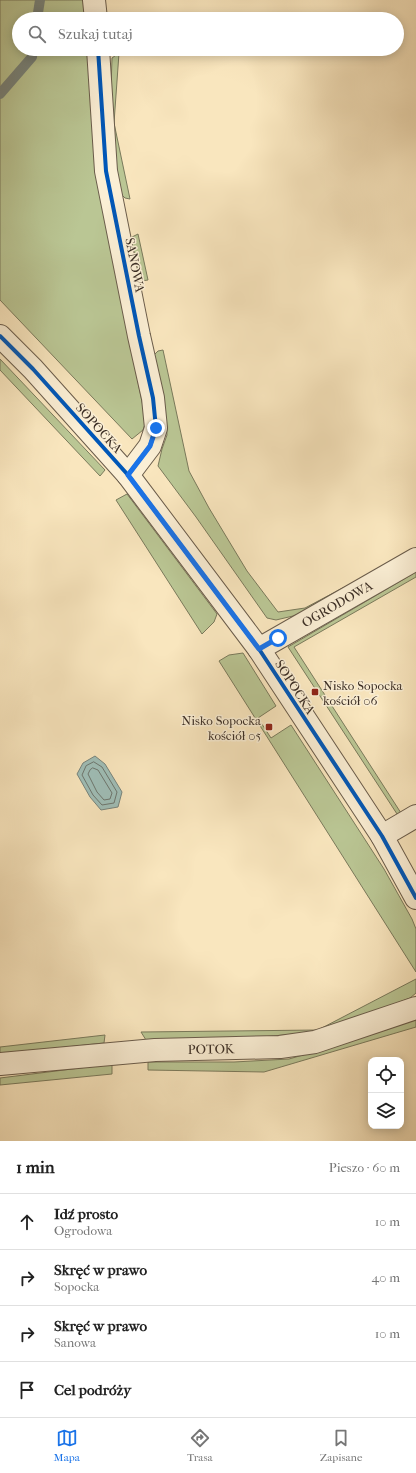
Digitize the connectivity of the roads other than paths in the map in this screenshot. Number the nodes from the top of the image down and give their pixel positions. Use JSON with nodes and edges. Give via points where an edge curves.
{"nodes":[{"id":1,"x":94,"y":0,"type":"edge"},
{"id":2,"x":95,"y":12,"type":"edge"},
{"id":3,"x":98,"y":56,"type":"edge"},
{"id":4,"x":0,"y":336,"type":"edge"},
{"id":5,"x":128,"y":475,"type":"junction"},
{"id":6,"x":416,"y":559,"type":"edge"},
{"id":7,"x":259,"y":649,"type":"junction"},
{"id":8,"x":416,"y":816,"type":"edge"},
{"id":9,"x":382,"y":836,"type":"junction"},
{"id":10,"x":416,"y":898,"type":"edge"},
{"id":11,"x":416,"y":1008,"type":"edge"},
{"id":12,"x":0,"y":1064,"type":"edge"}],
"edges":[{"from":1,"to":2,"type":"street"},
{"from":3,"to":5,"type":"street","name":"SANOWA","via":[[106,171],[153,398],[156,428],[150,446]]},
{"from":4,"to":5,"type":"street","name":"SOPOCKA"},
{"from":5,"to":7,"type":"street","name":"SOPOCKA"},
{"from":6,"to":7,"type":"street","name":"OGRODOWA"},
{"from":7,"to":9,"type":"street","name":"SOPOCKA"},
{"from":8,"to":9,"type":"street"},
{"from":9,"to":10,"type":"street","name":"SOPOCKA"},
{"from":11,"to":12,"type":"street","name":"POTOK","via":[[314,1042],[280,1047],[155,1050]]}]}
